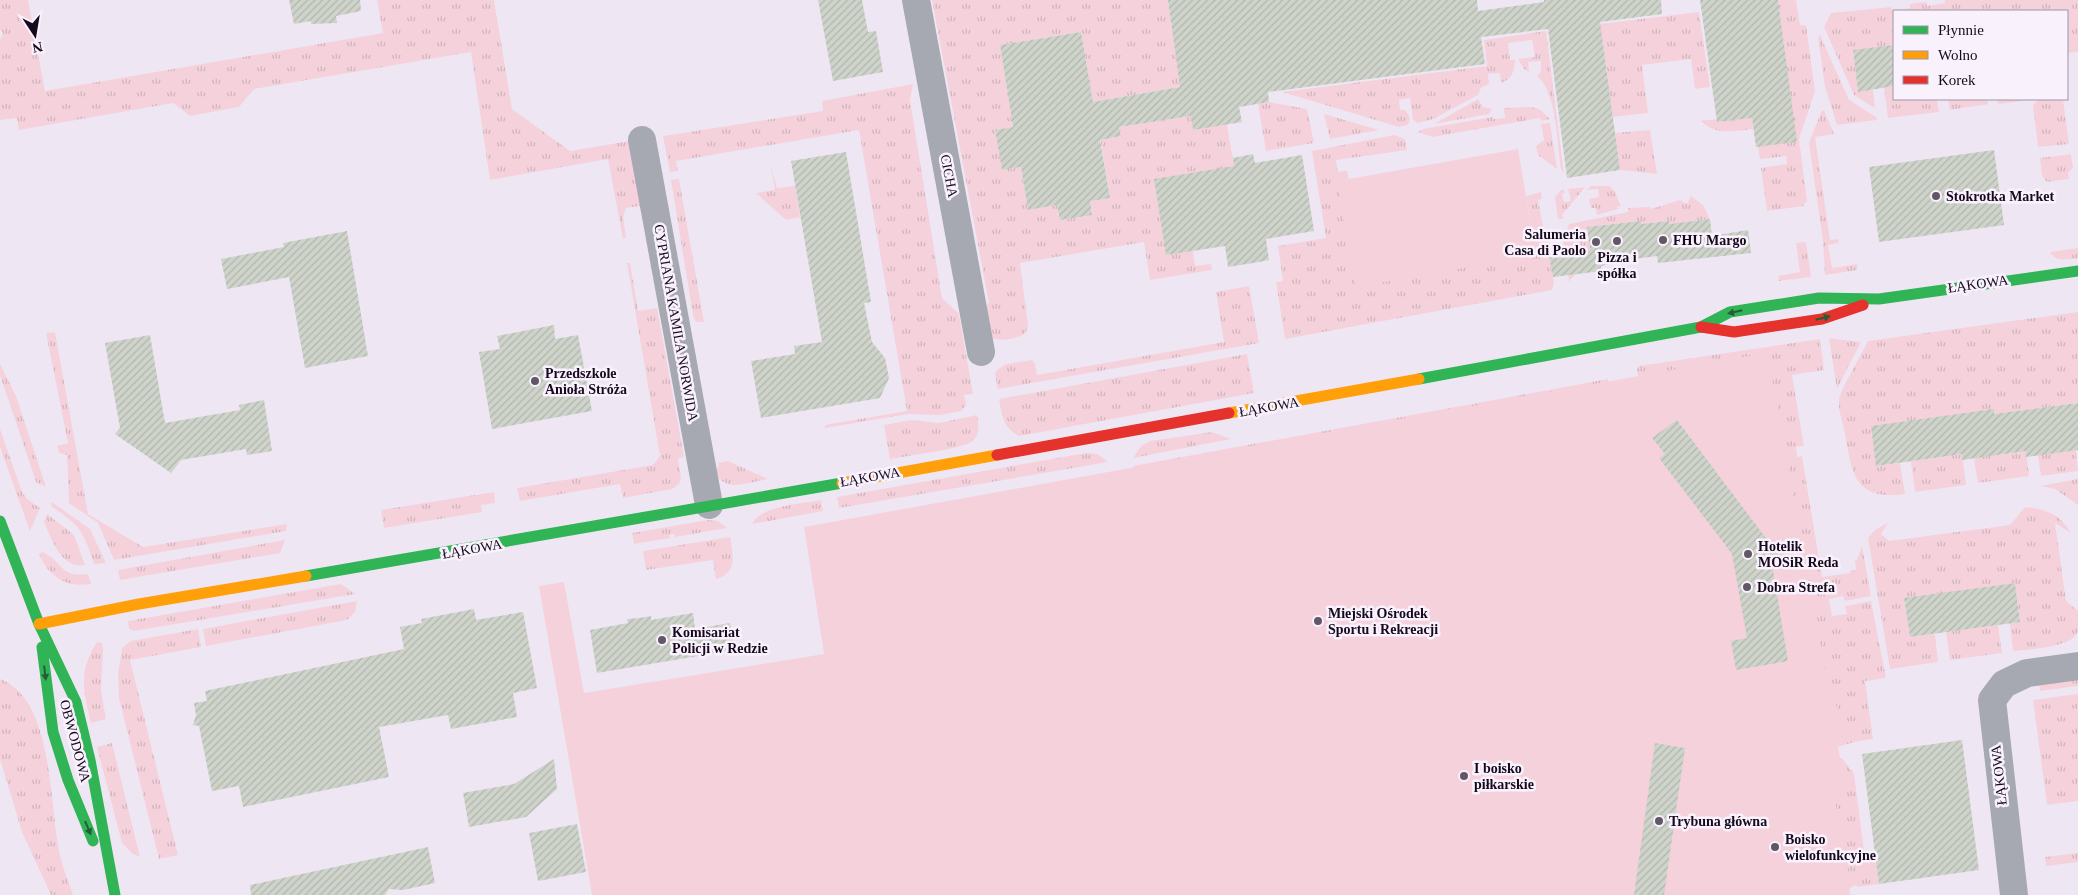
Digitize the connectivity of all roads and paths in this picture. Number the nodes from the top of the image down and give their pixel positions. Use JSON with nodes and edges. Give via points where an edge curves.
{"nodes":[{"id":1,"x":916,"y":0,"type":"edge"},
{"id":2,"x":642,"y":140,"type":"dead end"},
{"id":3,"x":2078,"y":271,"type":"edge"},
{"id":4,"x":1879,"y":299,"type":"junction"},
{"id":5,"x":1701,"y":327,"type":"junction"},
{"id":6,"x":981,"y":352,"type":"dead end"},
{"id":7,"x":709,"y":505,"type":"junction"},
{"id":8,"x":0,"y":522,"type":"edge"},
{"id":9,"x":39,"y":624,"type":"junction"},
{"id":10,"x":2078,"y":666,"type":"edge"},
{"id":11,"x":114,"y":892,"type":"edge"},
{"id":12,"x":2014,"y":895,"type":"edge"}],
"edges":[{"from":1,"to":6,"type":"street","name":"CICHA"},
{"from":2,"to":7,"type":"street","name":"CYPRIANA KAMILA NORWIDA"},
{"from":3,"to":4,"type":"street","name":"ŁĄKOWA"},
{"from":5,"to":4,"type":"street","name":"ŁĄKOWA","one_way":true,"via":[[1734,332],[1813,320]]},
{"from":4,"to":5,"type":"street","name":"ŁĄKOWA","one_way":true,"via":[[1819,298],[1772,305],[1730,312]]},
{"from":5,"to":7,"type":"street","name":"ŁĄKOWA"},
{"from":7,"to":9,"type":"street","name":"ŁĄKOWA"},
{"from":8,"to":9,"type":"street","name":"OBWODOWA"},
{"from":9,"to":11,"type":"street","name":"OBWODOWA","via":[[76,702]]},
{"from":9,"to":11,"type":"street","name":"OBWODOWA","one_way":true,"via":[[50,717],[64,772]]},
{"from":10,"to":12,"type":"street","name":"ŁĄKOWA","via":[[2027,673],[2004,684],[1992,700]]}]}
